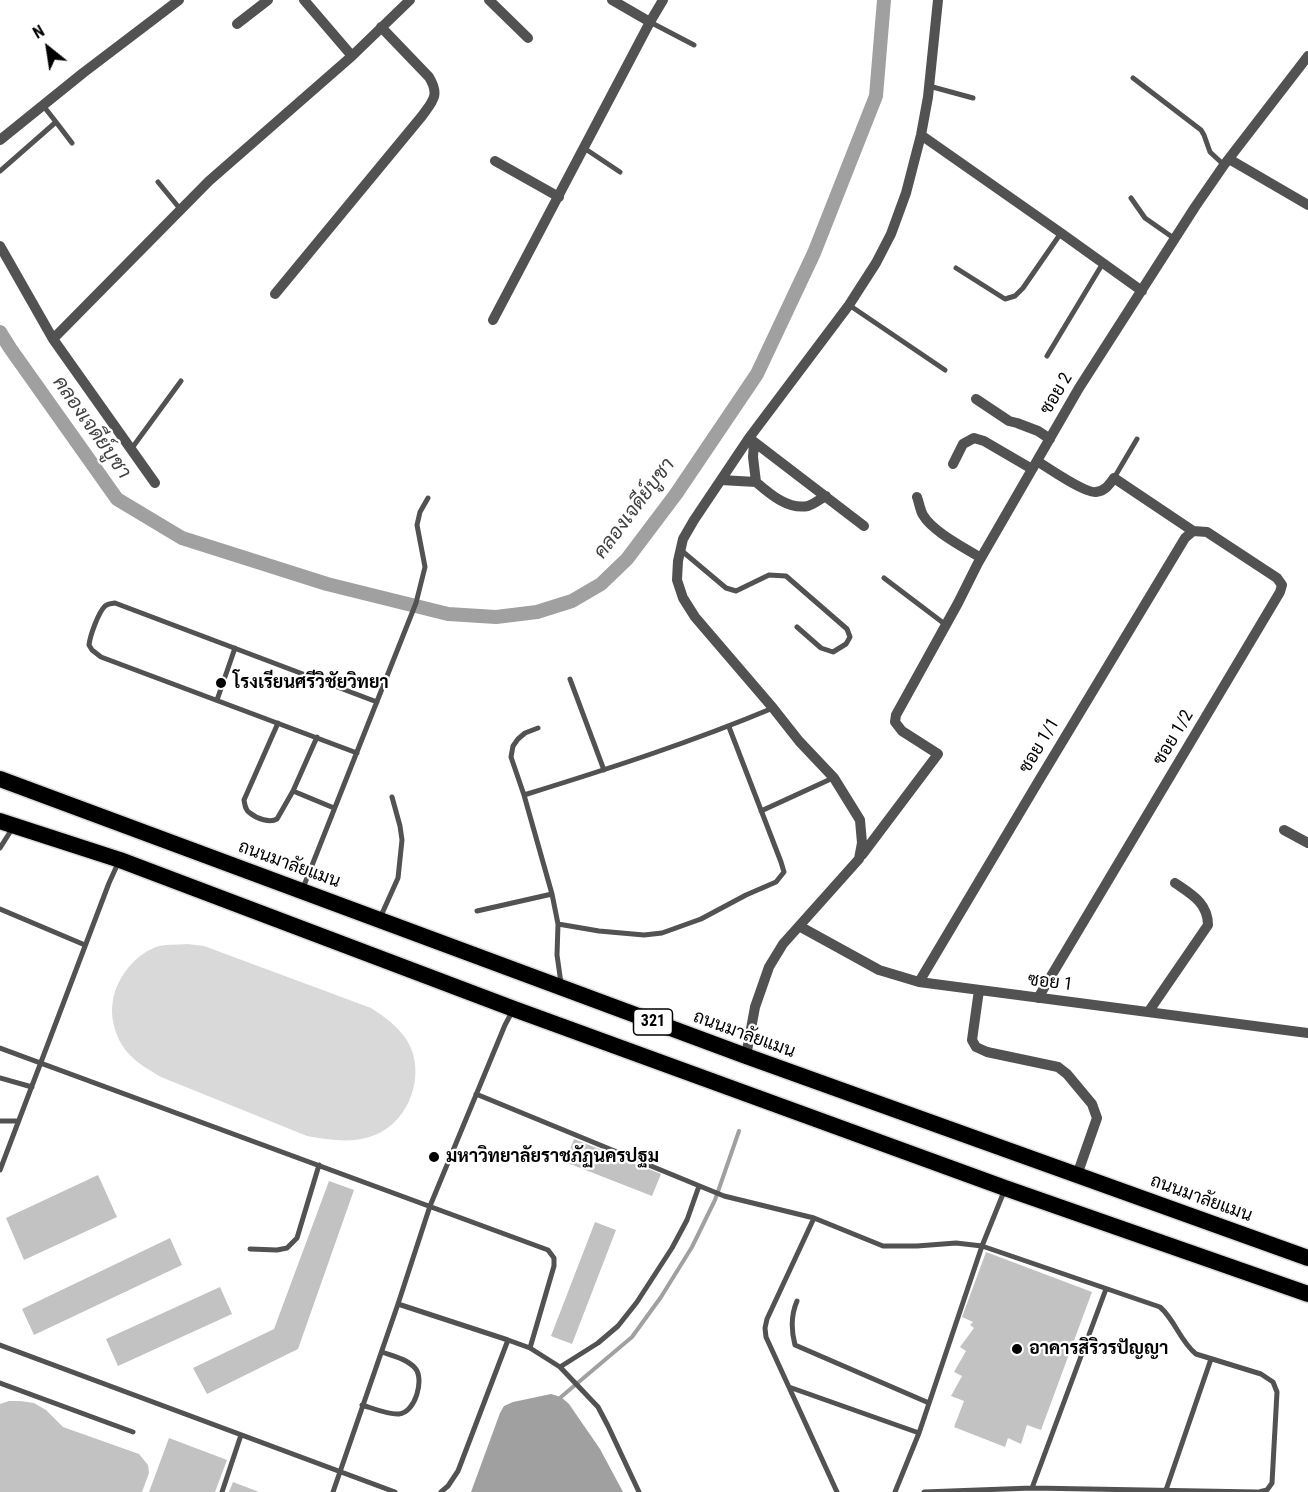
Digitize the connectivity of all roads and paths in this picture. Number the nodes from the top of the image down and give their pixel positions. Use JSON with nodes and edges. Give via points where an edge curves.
{"nodes":[{"id":1,"x":178,"y":0,"type":"edge"},
{"id":2,"x":268,"y":0,"type":"edge"},
{"id":3,"x":304,"y":0,"type":"edge"},
{"id":4,"x":489,"y":0,"type":"edge"},
{"id":5,"x":612,"y":0,"type":"edge"},
{"id":6,"x":663,"y":0,"type":"edge"},
{"id":7,"x":938,"y":0,"type":"edge"},
{"id":8,"x":408,"y":1,"type":"edge"},
{"id":9,"x":650,"y":22,"type":"junction"},
{"id":10,"x":237,"y":24,"type":"dead end"},
{"id":11,"x":381,"y":27,"type":"junction"},
{"id":12,"x":528,"y":38,"type":"dead end"},
{"id":13,"x":694,"y":45,"type":"dead end"},
{"id":14,"x":352,"y":56,"type":"junction"},
{"id":15,"x":1308,"y":56,"type":"edge"},
{"id":16,"x":1299,"y":68,"type":"junction"},
{"id":17,"x":1308,"y":75,"type":"edge"},
{"id":18,"x":1133,"y":78,"type":"dead end"},
{"id":19,"x":929,"y":86,"type":"junction"},
{"id":20,"x":973,"y":98,"type":"dead end"},
{"id":21,"x":45,"y":108,"type":"dead end"},
{"id":22,"x":56,"y":122,"type":"junction"},
{"id":23,"x":921,"y":135,"type":"junction"},
{"id":24,"x":0,"y":140,"type":"edge"},
{"id":25,"x":72,"y":144,"type":"dead end"},
{"id":26,"x":584,"y":148,"type":"junction"},
{"id":27,"x":495,"y":161,"type":"dead end"},
{"id":28,"x":1227,"y":162,"type":"junction"},
{"id":29,"x":0,"y":171,"type":"edge"},
{"id":30,"x":620,"y":172,"type":"dead end"},
{"id":31,"x":158,"y":182,"type":"dead end"},
{"id":32,"x":559,"y":197,"type":"junction"},
{"id":33,"x":1131,"y":198,"type":"dead end"},
{"id":34,"x":1308,"y":206,"type":"edge"},
{"id":35,"x":181,"y":210,"type":"junction"},
{"id":36,"x":1061,"y":232,"type":"junction"},
{"id":37,"x":1175,"y":239,"type":"junction"},
{"id":38,"x":0,"y":246,"type":"edge"},
{"id":39,"x":1103,"y":263,"type":"junction"},
{"id":40,"x":956,"y":268,"type":"dead end"},
{"id":41,"x":1142,"y":291,"type":"junction"},
{"id":42,"x":275,"y":294,"type":"dead end"},
{"id":43,"x":849,"y":305,"type":"junction"},
{"id":44,"x":494,"y":320,"type":"dead end"},
{"id":45,"x":53,"y":339,"type":"junction"},
{"id":46,"x":1047,"y":356,"type":"dead end"},
{"id":47,"x":945,"y":370,"type":"dead end"},
{"id":48,"x":181,"y":381,"type":"dead end"},
{"id":49,"x":976,"y":399,"type":"dead end"},
{"id":50,"x":1050,"y":439,"type":"junction"},
{"id":51,"x":1137,"y":439,"type":"dead end"},
{"id":52,"x":752,"y":440,"type":"junction"},
{"id":53,"x":132,"y":448,"type":"junction"},
{"id":54,"x":953,"y":464,"type":"dead end"},
{"id":55,"x":1035,"y":465,"type":"junction"},
{"id":56,"x":1114,"y":478,"type":"junction"},
{"id":57,"x":721,"y":480,"type":"junction"},
{"id":58,"x":756,"y":482,"type":"junction"},
{"id":59,"x":155,"y":483,"type":"dead end"},
{"id":60,"x":826,"y":496,"type":"junction"},
{"id":61,"x":918,"y":497,"type":"dead end"},
{"id":62,"x":428,"y":498,"type":"dead end"},
{"id":63,"x":864,"y":526,"type":"dead end"},
{"id":64,"x":1193,"y":531,"type":"junction"},
{"id":65,"x":680,"y":550,"type":"junction"},
{"id":66,"x":981,"y":558,"type":"junction"},
{"id":67,"x":884,"y":578,"type":"dead end"},
{"id":68,"x":946,"y":625,"type":"junction"},
{"id":69,"x":797,"y":627,"type":"dead end"},
{"id":70,"x":235,"y":648,"type":"junction"},
{"id":71,"x":570,"y":679,"type":"dead end"},
{"id":72,"x":217,"y":700,"type":"junction"},
{"id":73,"x":378,"y":702,"type":"junction"},
{"id":74,"x":773,"y":708,"type":"junction"},
{"id":75,"x":278,"y":723,"type":"junction"},
{"id":76,"x":729,"y":727,"type":"junction"},
{"id":77,"x":538,"y":728,"type":"dead end"},
{"id":78,"x":316,"y":738,"type":"junction"},
{"id":79,"x":357,"y":753,"type":"junction"},
{"id":80,"x":604,"y":770,"type":"junction"},
{"id":81,"x":834,"y":778,"type":"junction"},
{"id":82,"x":0,"y":779,"type":"edge"},
{"id":83,"x":293,"y":791,"type":"junction"},
{"id":84,"x":524,"y":795,"type":"junction"},
{"id":85,"x":392,"y":797,"type":"dead end"},
{"id":86,"x":334,"y":808,"type":"junction"},
{"id":87,"x":761,"y":811,"type":"junction"},
{"id":88,"x":7,"y":823,"type":"edge"},
{"id":89,"x":1284,"y":830,"type":"dead end"},
{"id":90,"x":1308,"y":843,"type":"edge"},
{"id":91,"x":0,"y":848,"type":"edge"},
{"id":92,"x":859,"y":859,"type":"junction"},
{"id":93,"x":120,"y":860,"type":"junction"},
{"id":94,"x":1175,"y":883,"type":"dead end"},
{"id":95,"x":302,"y":891,"type":"junction"},
{"id":96,"x":552,"y":894,"type":"junction"},
{"id":97,"x":0,"y":909,"type":"edge"},
{"id":98,"x":477,"y":911,"type":"dead end"},
{"id":99,"x":379,"y":920,"type":"junction"},
{"id":100,"x":558,"y":924,"type":"junction"},
{"id":101,"x":800,"y":927,"type":"junction"},
{"id":102,"x":85,"y":945,"type":"junction"},
{"id":103,"x":919,"y":982,"type":"junction"},
{"id":104,"x":562,"y":988,"type":"junction"},
{"id":105,"x":979,"y":990,"type":"junction"},
{"id":106,"x":1038,"y":998,"type":"junction"},
{"id":107,"x":513,"y":1009,"type":"junction"},
{"id":108,"x":1149,"y":1011,"type":"junction"},
{"id":109,"x":1308,"y":1033,"type":"edge"},
{"id":110,"x":0,"y":1048,"type":"edge"},
{"id":111,"x":746,"y":1056,"type":"junction"},
{"id":112,"x":40,"y":1063,"type":"junction"},
{"id":113,"x":0,"y":1078,"type":"edge"},
{"id":114,"x":32,"y":1087,"type":"junction"},
{"id":115,"x":476,"y":1094,"type":"junction"},
{"id":116,"x":0,"y":1120,"type":"edge"},
{"id":117,"x":18,"y":1121,"type":"junction"},
{"id":118,"x":319,"y":1165,"type":"junction"},
{"id":119,"x":0,"y":1170,"type":"edge"},
{"id":120,"x":1077,"y":1175,"type":"junction"},
{"id":121,"x":702,"y":1187,"type":"junction"},
{"id":122,"x":1005,"y":1188,"type":"junction"},
{"id":123,"x":430,"y":1206,"type":"junction"},
{"id":124,"x":814,"y":1218,"type":"junction"},
{"id":125,"x":982,"y":1246,"type":"junction"},
{"id":126,"x":250,"y":1249,"type":"dead end"},
{"id":127,"x":1308,"y":1258,"type":"edge"},
{"id":128,"x":1106,"y":1289,"type":"junction"},
{"id":129,"x":1308,"y":1294,"type":"edge"},
{"id":130,"x":797,"y":1301,"type":"dead end"},
{"id":131,"x":398,"y":1304,"type":"junction"},
{"id":132,"x":508,"y":1340,"type":"junction"},
{"id":133,"x":0,"y":1345,"type":"edge"},
{"id":134,"x":531,"y":1348,"type":"junction"},
{"id":135,"x":382,"y":1352,"type":"junction"},
{"id":136,"x":1211,"y":1359,"type":"junction"},
{"id":137,"x":560,"y":1367,"type":"junction"},
{"id":138,"x":0,"y":1383,"type":"edge"},
{"id":139,"x":789,"y":1387,"type":"junction"},
{"id":140,"x":929,"y":1403,"type":"junction"},
{"id":141,"x":362,"y":1405,"type":"junction"},
{"id":142,"x":133,"y":1432,"type":"dead end"},
{"id":143,"x":919,"y":1433,"type":"junction"},
{"id":144,"x":241,"y":1435,"type":"junction"},
{"id":145,"x":340,"y":1473,"type":"junction"},
{"id":146,"x":1032,"y":1488,"type":"junction"},
{"id":147,"x":1166,"y":1490,"type":"junction"},
{"id":148,"x":222,"y":1492,"type":"edge"},
{"id":149,"x":333,"y":1492,"type":"edge"},
{"id":150,"x":395,"y":1492,"type":"edge"},
{"id":151,"x":441,"y":1492,"type":"edge"},
{"id":152,"x":639,"y":1492,"type":"edge"},
{"id":153,"x":837,"y":1492,"type":"edge"},
{"id":154,"x":895,"y":1492,"type":"edge"},
{"id":155,"x":924,"y":1492,"type":"edge"},
{"id":156,"x":1258,"y":1492,"type":"edge"}],
"edges":[{"from":1,"to":24,"type":"street"},
{"from":2,"to":10,"type":"street"},
{"from":3,"to":14,"type":"street"},
{"from":4,"to":12,"type":"street"},
{"from":5,"to":9,"type":"street"},
{"from":6,"to":9,"type":"street"},
{"from":7,"to":19,"type":"street"},
{"from":8,"to":11,"type":"street"},
{"from":9,"to":13,"type":"lane"},
{"from":9,"to":26,"type":"street"},
{"from":11,"to":14,"type":"street"},
{"from":11,"to":42,"type":"street","via":[[429,77],[436,94]]},
{"from":14,"to":35,"type":"street"},
{"from":15,"to":16,"type":"street","name":"ซอย 2"},
{"from":16,"to":17,"type":"street"},
{"from":16,"to":28,"type":"street","name":"ซอย 2"},
{"from":18,"to":28,"type":"lane","via":[[1201,130],[1210,152]]},
{"from":19,"to":20,"type":"lane"},
{"from":19,"to":23,"type":"street"},
{"from":21,"to":22,"type":"lane"},
{"from":22,"to":25,"type":"lane"},
{"from":22,"to":29,"type":"lane"},
{"from":23,"to":36,"type":"street"},
{"from":23,"to":43,"type":"street","via":[[891,234]]},
{"from":26,"to":30,"type":"lane"},
{"from":26,"to":32,"type":"street"},
{"from":27,"to":32,"type":"street"},
{"from":28,"to":34,"type":"street"},
{"from":28,"to":37,"type":"street","name":"ซอย 2"},
{"from":31,"to":35,"type":"lane"},
{"from":32,"to":44,"type":"street"},
{"from":33,"to":37,"type":"lane","via":[[1145,218]]},
{"from":35,"to":45,"type":"street"},
{"from":36,"to":39,"type":"street"},
{"from":36,"to":40,"type":"lane","via":[[1015,296],[1005,299]]},
{"from":37,"to":41,"type":"street","name":"ซอย 2"},
{"from":38,"to":45,"type":"street"},
{"from":39,"to":41,"type":"street"},
{"from":39,"to":46,"type":"lane"},
{"from":41,"to":50,"type":"street","name":"ซอย 2"},
{"from":43,"to":47,"type":"lane"},
{"from":43,"to":52,"type":"street"},
{"from":45,"to":53,"type":"street"},
{"from":48,"to":53,"type":"lane"},
{"from":49,"to":50,"type":"street","via":[[1009,421]]},
{"from":50,"to":55,"type":"street","name":"ซอย 2"},
{"from":51,"to":56,"type":"lane"},
{"from":52,"to":57,"type":"street"},
{"from":52,"to":58,"type":"street"},
{"from":52,"to":60,"type":"street"},
{"from":53,"to":59,"type":"street"},
{"from":54,"to":55,"type":"street","via":[[963,444],[974,438]]},
{"from":55,"to":56,"type":"street","via":[[1090,492],[1102,490]]},
{"from":55,"to":66,"type":"street","name":"ซอย 2"},
{"from":56,"to":64,"type":"street","name":"ซอย 1/2"},
{"from":57,"to":58,"type":"street"},
{"from":57,"to":65,"type":"street","via":[[694,520]]},
{"from":58,"to":60,"type":"street","via":[[775,498],[794,506],[809,506]]},
{"from":60,"to":63,"type":"street"},
{"from":61,"to":66,"type":"street","via":[[924,515],[934,527]]},
{"from":62,"to":73,"type":"lane","via":[[417,525],[425,567],[416,603]]},
{"from":64,"to":103,"type":"street","name":"ซอย 1/1","via":[[1185,538]]},
{"from":64,"to":106,"type":"street","name":"ซอย 1/2","via":[[1208,532],[1277,578],[1282,585],[1280,592]]},
{"from":65,"to":69,"type":"lane","via":[[726,588],[736,591],[769,575],[786,576],[847,629],[850,637],[833,651],[821,648]]},
{"from":65,"to":74,"type":"street","via":[[677,580],[682,598]]},
{"from":66,"to":68,"type":"street","name":"ซอย 2"},
{"from":67,"to":68,"type":"lane"},
{"from":68,"to":92,"type":"street","name":"ซอย 2","via":[[895,722],[902,731],[938,754]]},
{"from":70,"to":72,"type":"lane"},
{"from":70,"to":72,"type":"lane","via":[[115,603],[104,608],[89,638],[92,650],[101,657]]},
{"from":70,"to":73,"type":"lane"},
{"from":71,"to":80,"type":"lane"},
{"from":72,"to":75,"type":"lane"},
{"from":73,"to":79,"type":"lane"},
{"from":74,"to":76,"type":"lane"},
{"from":74,"to":81,"type":"street"},
{"from":75,"to":78,"type":"lane"},
{"from":75,"to":83,"type":"lane","via":[[244,800],[245,806],[250,814],[275,821]]},
{"from":76,"to":80,"type":"lane"},
{"from":76,"to":87,"type":"lane"},
{"from":77,"to":84,"type":"lane","via":[[525,733],[513,746],[511,757]]},
{"from":78,"to":79,"type":"lane"},
{"from":78,"to":83,"type":"lane"},
{"from":79,"to":86,"type":"lane"},
{"from":80,"to":84,"type":"lane"},
{"from":81,"to":87,"type":"lane"},
{"from":81,"to":92,"type":"street","via":[[860,820]]},
{"from":82,"to":95,"type":"highway","name":"ถนนมาลัยแมน","number":"321"},
{"from":83,"to":86,"type":"lane"},
{"from":84,"to":96,"type":"lane"},
{"from":85,"to":99,"type":"lane","via":[[402,840],[398,878]]},
{"from":86,"to":95,"type":"lane"},
{"from":87,"to":100,"type":"lane","via":[[784,872],[776,882],[701,919],[662,933],[644,935]]},
{"from":88,"to":91,"type":"lane"},
{"from":88,"to":93,"type":"highway","number":"321"},
{"from":89,"to":90,"type":"street"},
{"from":92,"to":101,"type":"street"},
{"from":93,"to":102,"type":"lane"},
{"from":93,"to":107,"type":"highway","number":"321"},
{"from":94,"to":108,"type":"street","via":[[1202,903],[1208,925]]},
{"from":95,"to":99,"type":"highway","name":"ถนนมาลัยแมน","number":"321"},
{"from":96,"to":98,"type":"lane"},
{"from":96,"to":100,"type":"lane"},
{"from":97,"to":102,"type":"lane"},
{"from":99,"to":104,"type":"highway","name":"ถนนมาลัยแมน","number":"321"},
{"from":100,"to":104,"type":"lane"},
{"from":101,"to":103,"type":"street","name":"ซอย 1","via":[[879,970]]},
{"from":101,"to":111,"type":"street","via":[[783,944],[769,967],[755,1007]]},
{"from":102,"to":112,"type":"lane"},
{"from":103,"to":105,"type":"street","name":"ซอย 1"},
{"from":104,"to":111,"type":"highway","name":"ถนนมาลัยแมน","number":"321"},
{"from":105,"to":106,"type":"street","name":"ซอย 1"},
{"from":105,"to":120,"type":"street","via":[[972,1040],[976,1047],[1058,1067],[1092,1104],[1098,1118]]},
{"from":106,"to":108,"type":"street","name":"ซอย 1"},
{"from":107,"to":115,"type":"lane"},
{"from":107,"to":122,"type":"highway","number":"321"},
{"from":108,"to":109,"type":"street","name":"ซอย 1"},
{"from":110,"to":112,"type":"lane"},
{"from":111,"to":120,"type":"highway","name":"ถนนมาลัยแมน","number":"321"},
{"from":112,"to":114,"type":"lane"},
{"from":112,"to":118,"type":"lane"},
{"from":113,"to":114,"type":"lane"},
{"from":114,"to":117,"type":"lane"},
{"from":115,"to":121,"type":"lane"},
{"from":115,"to":123,"type":"lane"},
{"from":116,"to":117,"type":"lane"},
{"from":117,"to":119,"type":"lane"},
{"from":118,"to":123,"type":"lane"},
{"from":118,"to":126,"type":"lane","via":[[297,1238],[287,1248]]},
{"from":120,"to":127,"type":"highway","name":"ถนนมาลัยแมน","number":"321"},
{"from":121,"to":124,"type":"lane"},
{"from":121,"to":137,"type":"lane","via":[[672,1248],[637,1302],[605,1337]]},
{"from":122,"to":125,"type":"lane"},
{"from":122,"to":129,"type":"highway","number":"321"},
{"from":123,"to":131,"type":"lane"},
{"from":123,"to":134,"type":"lane","via":[[548,1250],[554,1257]]},
{"from":124,"to":125,"type":"lane","via":[[883,1246]]},
{"from":124,"to":139,"type":"lane","via":[[765,1328]]},
{"from":125,"to":128,"type":"lane"},
{"from":125,"to":140,"type":"lane"},
{"from":128,"to":136,"type":"lane","via":[[1160,1307],[1188,1347]]},
{"from":128,"to":146,"type":"lane"},
{"from":130,"to":140,"type":"lane","via":[[792,1334],[795,1345]]},
{"from":131,"to":132,"type":"lane"},
{"from":131,"to":135,"type":"lane"},
{"from":132,"to":134,"type":"lane"},
{"from":132,"to":151,"type":"lane","via":[[458,1471]]},
{"from":133,"to":144,"type":"lane"},
{"from":134,"to":137,"type":"lane"},
{"from":135,"to":141,"type":"lane"},
{"from":135,"to":141,"type":"lane","via":[[417,1369],[420,1378],[413,1404],[405,1413],[397,1414]]},
{"from":136,"to":147,"type":"lane"},
{"from":136,"to":156,"type":"lane","via":[[1261,1374],[1273,1382],[1277,1392],[1272,1483],[1267,1490]]},
{"from":137,"to":152,"type":"lane","via":[[598,1407]]},
{"from":138,"to":142,"type":"lane"},
{"from":139,"to":143,"type":"lane"},
{"from":139,"to":153,"type":"lane"},
{"from":140,"to":143,"type":"lane"},
{"from":141,"to":145,"type":"lane"},
{"from":143,"to":154,"type":"lane"},
{"from":144,"to":145,"type":"lane"},
{"from":144,"to":148,"type":"lane"},
{"from":145,"to":149,"type":"lane"},
{"from":145,"to":150,"type":"lane"},
{"from":146,"to":147,"type":"lane"},
{"from":146,"to":155,"type":"lane"},
{"from":147,"to":156,"type":"lane"}]}
